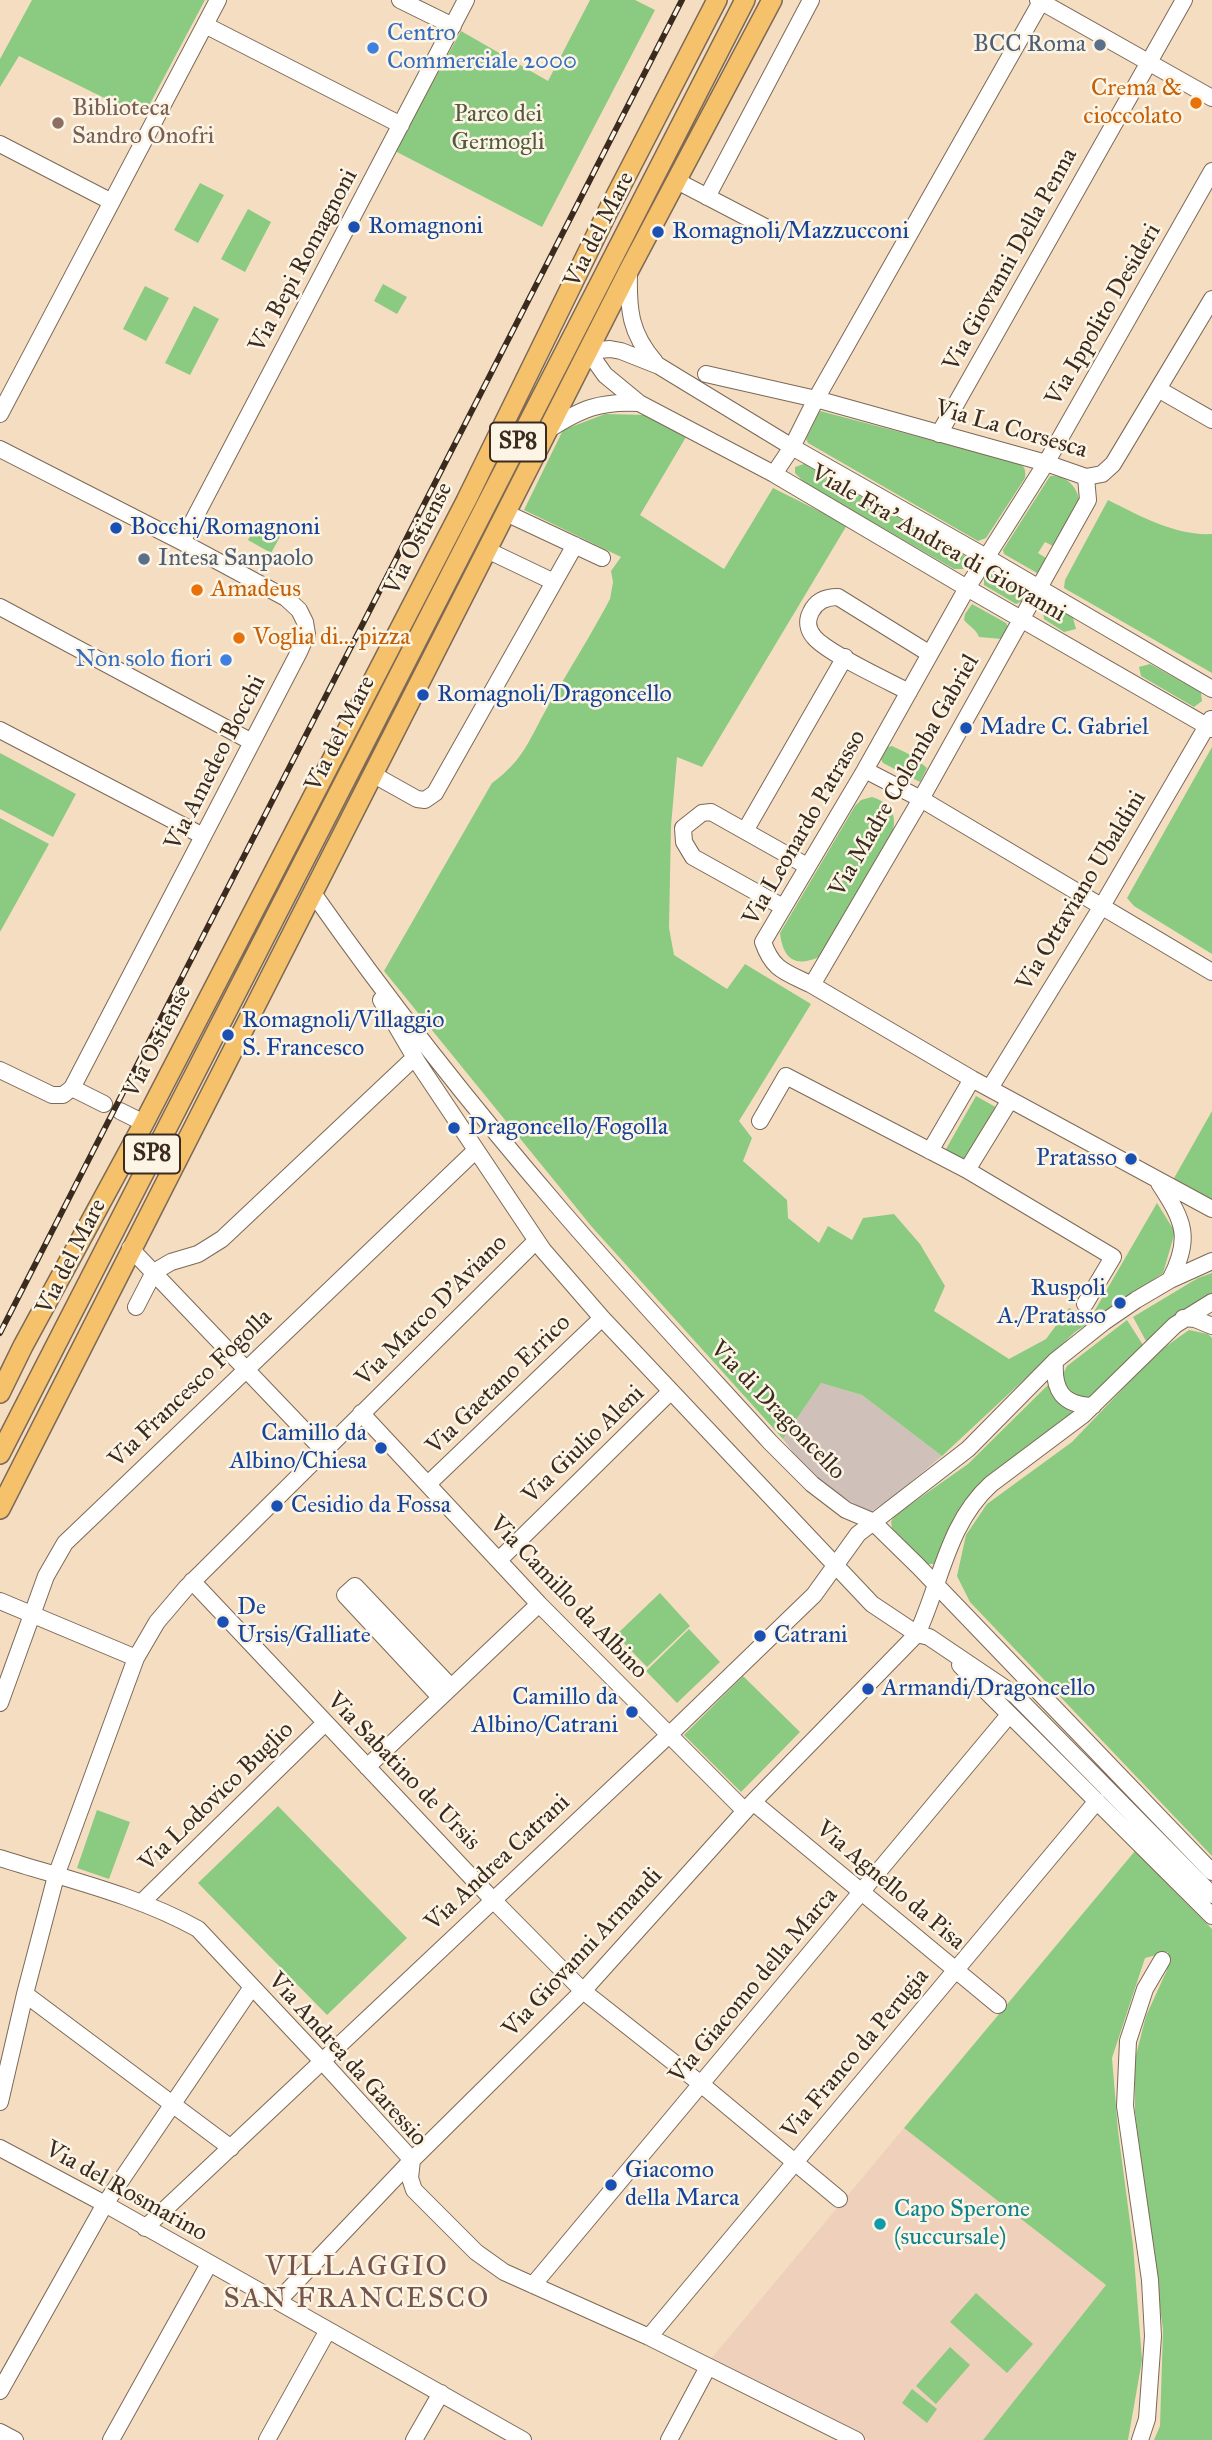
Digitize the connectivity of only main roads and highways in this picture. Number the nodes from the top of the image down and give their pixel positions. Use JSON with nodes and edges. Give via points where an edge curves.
{"nodes":[{"id":1,"x":717,"y":0,"type":"edge"},
{"id":2,"x":745,"y":0,"type":"edge"},
{"id":3,"x":772,"y":0,"type":"edge"},
{"id":4,"x":0,"y":1393,"type":"edge"},
{"id":5,"x":0,"y":1451,"type":"edge"},
{"id":6,"x":0,"y":1509,"type":"edge"}],
"edges":[{"from":1,"to":4,"type":"main road","name":"Via Ostiense","via":[[466,501]]},
{"from":2,"to":5,"type":"main road","name":"Via del Mare","number":"SP8"},
{"from":3,"to":6,"type":"main road","via":[[629,270]]}]}
